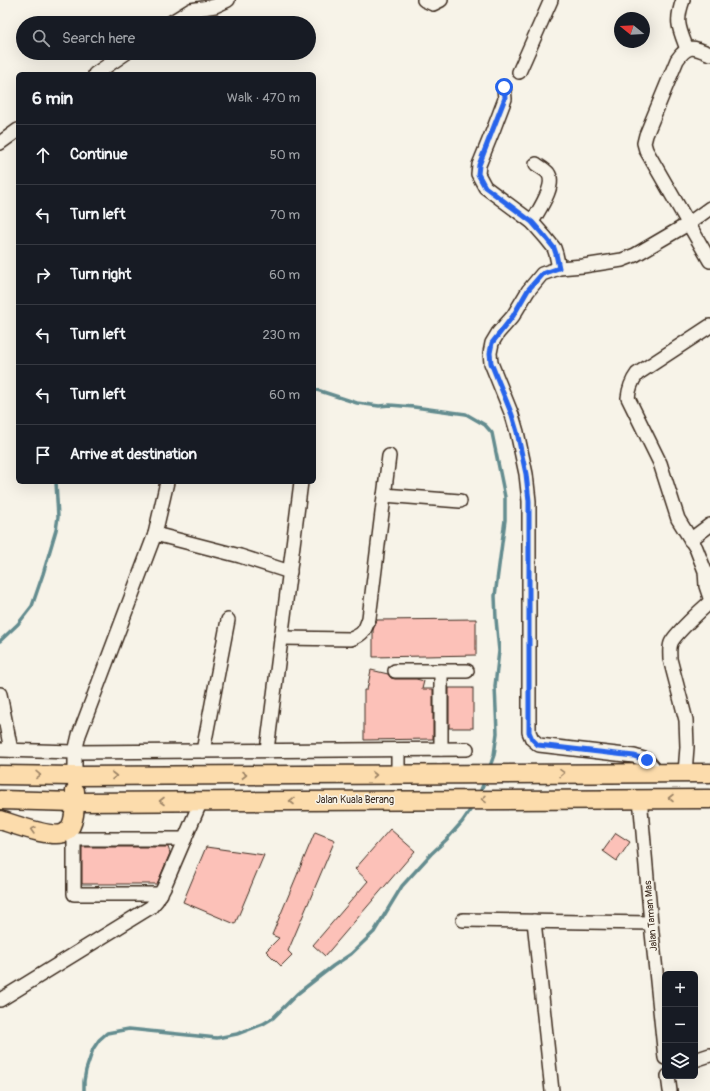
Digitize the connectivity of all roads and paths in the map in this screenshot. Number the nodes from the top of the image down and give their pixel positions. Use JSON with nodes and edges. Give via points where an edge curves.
{"nodes":[{"id":1,"x":228,"y":0,"type":"edge"},
{"id":2,"x":424,"y":0,"type":"edge"},
{"id":3,"x":441,"y":0,"type":"edge"},
{"id":4,"x":551,"y":0,"type":"edge"},
{"id":5,"x":683,"y":0,"type":"edge"},
{"id":6,"x":181,"y":16,"type":"edge"},
{"id":7,"x":687,"y":49,"type":"junction"},
{"id":8,"x":710,"y":54,"type":"edge"},
{"id":9,"x":116,"y":60,"type":"edge"},
{"id":10,"x":98,"y":72,"type":"edge"},
{"id":11,"x":519,"y":72,"type":"dead end"},
{"id":12,"x":504,"y":87,"type":"dead end"},
{"id":13,"x":16,"y":131,"type":"edge"},
{"id":14,"x":0,"y":143,"type":"edge"},
{"id":15,"x":536,"y":164,"type":"dead end"},
{"id":16,"x":710,"y":208,"type":"edge"},
{"id":17,"x":532,"y":222,"type":"junction"},
{"id":18,"x":688,"y":224,"type":"junction"},
{"id":19,"x":710,"y":261,"type":"edge"},
{"id":20,"x":559,"y":268,"type":"junction"},
{"id":21,"x":710,"y":326,"type":"edge"},
{"id":22,"x":389,"y":456,"type":"dead end"},
{"id":23,"x":166,"y":484,"type":"edge"},
{"id":24,"x":301,"y":484,"type":"edge"},
{"id":25,"x":384,"y":495,"type":"junction"},
{"id":26,"x":460,"y":501,"type":"dead end"},
{"id":27,"x":710,"y":525,"type":"edge"},
{"id":28,"x":155,"y":534,"type":"junction"},
{"id":29,"x":690,"y":540,"type":"junction"},
{"id":30,"x":290,"y":572,"type":"junction"},
{"id":31,"x":710,"y":598,"type":"edge"},
{"id":32,"x":710,"y":602,"type":"edge"},
{"id":33,"x":228,"y":620,"type":"dead end"},
{"id":34,"x":281,"y":638,"type":"junction"},
{"id":35,"x":395,"y":671,"type":"dead end"},
{"id":36,"x":441,"y":671,"type":"junction"},
{"id":37,"x":467,"y":671,"type":"dead end"},
{"id":38,"x":0,"y":694,"type":"edge"},
{"id":39,"x":467,"y":749,"type":"dead end"},
{"id":40,"x":5,"y":750,"type":"edge"},
{"id":41,"x":267,"y":750,"type":"junction"},
{"id":42,"x":398,"y":750,"type":"junction"},
{"id":43,"x":441,"y":750,"type":"junction"},
{"id":44,"x":203,"y":751,"type":"junction"},
{"id":45,"x":75,"y":752,"type":"junction"},
{"id":46,"x":658,"y":773,"type":"junction"},
{"id":47,"x":684,"y":773,"type":"junction"},
{"id":48,"x":710,"y":773,"type":"edge"},
{"id":49,"x":398,"y":774,"type":"junction"},
{"id":50,"x":0,"y":775,"type":"edge"},
{"id":51,"x":75,"y":776,"type":"junction"},
{"id":52,"x":640,"y":798,"type":"junction"},
{"id":53,"x":710,"y":799,"type":"edge"},
{"id":54,"x":0,"y":800,"type":"edge"},
{"id":55,"x":201,"y":801,"type":"junction"},
{"id":56,"x":75,"y":802,"type":"junction"},
{"id":57,"x":0,"y":820,"type":"edge"},
{"id":58,"x":70,"y":836,"type":"junction"},
{"id":59,"x":185,"y":839,"type":"junction"},
{"id":60,"x":161,"y":894,"type":"junction"},
{"id":61,"x":464,"y":920,"type":"dead end"},
{"id":62,"x":534,"y":921,"type":"junction"},
{"id":63,"x":651,"y":922,"type":"junction"},
{"id":64,"x":0,"y":1000,"type":"edge"},
{"id":65,"x":663,"y":1043,"type":"edge"},
{"id":66,"x":710,"y":1055,"type":"edge"},
{"id":67,"x":698,"y":1059,"type":"edge"},
{"id":68,"x":668,"y":1079,"type":"edge"},
{"id":69,"x":552,"y":1091,"type":"edge"},
{"id":70,"x":670,"y":1091,"type":"edge"}],
"edges":[{"from":1,"to":6,"type":"street","via":[[215,6],[191,10]]},
{"from":2,"to":3,"type":"street","via":[[433,4]]},
{"from":4,"to":11,"type":"street"},
{"from":5,"to":7,"type":"street","via":[[678,12],[678,24]]},
{"from":7,"to":8,"type":"street","via":[[694,47]]},
{"from":7,"to":18,"type":"street","via":[[677,60],[644,143]]},
{"from":9,"to":10,"type":"street"},
{"from":12,"to":17,"type":"street","via":[[505,98],[479,165],[478,174],[485,187]]},
{"from":13,"to":14,"type":"street"},
{"from":15,"to":17,"type":"street","via":[[549,174],[551,183]]},
{"from":16,"to":18,"type":"street"},
{"from":17,"to":20,"type":"street","via":[[554,248]]},
{"from":18,"to":19,"type":"street"},
{"from":18,"to":20,"type":"street","via":[[645,250],[622,260]]},
{"from":20,"to":46,"type":"street","via":[[542,274],[528,290],[513,316],[492,343],[490,353],[491,363],[512,415],[526,474],[529,501],[529,732],[538,745],[634,756],[647,760]]},
{"from":21,"to":29,"type":"street","via":[[637,374],[632,381],[628,398],[662,467],[678,519]]},
{"from":22,"to":25,"type":"street"},
{"from":23,"to":28,"type":"street"},
{"from":24,"to":30,"type":"street"},
{"from":25,"to":26,"type":"street"},
{"from":25,"to":34,"type":"street","via":[[369,618],[360,636],[352,639]]},
{"from":27,"to":29,"type":"street"},
{"from":28,"to":30,"type":"street"},
{"from":28,"to":45,"type":"street","via":[[79,735]]},
{"from":29,"to":31,"type":"street","via":[[705,571]]},
{"from":30,"to":34,"type":"street"},
{"from":32,"to":47,"type":"street","via":[[676,635],[669,650],[686,720],[687,747]]},
{"from":33,"to":44,"type":"street"},
{"from":34,"to":41,"type":"street"},
{"from":35,"to":36,"type":"street"},
{"from":36,"to":37,"type":"street"},
{"from":36,"to":43,"type":"street"},
{"from":38,"to":40,"type":"street"},
{"from":39,"to":43,"type":"street"},
{"from":40,"to":45,"type":"street"},
{"from":41,"to":42,"type":"street"},
{"from":41,"to":44,"type":"street"},
{"from":42,"to":43,"type":"street"},
{"from":42,"to":49,"type":"street"},
{"from":44,"to":45,"type":"street"},
{"from":45,"to":51,"type":"street"},
{"from":46,"to":47,"type":"highway"},
{"from":49,"to":46,"type":"highway","one_way":true},
{"from":47,"to":48,"type":"highway"},
{"from":51,"to":49,"type":"highway","one_way":true},
{"from":50,"to":51,"type":"highway","one_way":true},
{"from":51,"to":56,"type":"highway"},
{"from":53,"to":52,"type":"highway","name":"Jalan Kuala Berang","one_way":true},
{"from":52,"to":55,"type":"highway","name":"Jalan Kuala Berang","one_way":true},
{"from":52,"to":63,"type":"street","name":"Jalan Taman Mas"},
{"from":54,"to":56,"type":"highway","name":"Jalan Kuala Berang"},
{"from":55,"to":56,"type":"highway","name":"Jalan Kuala Berang","one_way":true},
{"from":55,"to":59,"type":"street"},
{"from":56,"to":58,"type":"highway"},
{"from":58,"to":57,"type":"highway","one_way":true,"via":[[51,834]]},
{"from":58,"to":59,"type":"street"},
{"from":58,"to":60,"type":"street","via":[[74,894]]},
{"from":59,"to":60,"type":"street"},
{"from":60,"to":64,"type":"street","via":[[151,907]]},
{"from":61,"to":62,"type":"street"},
{"from":62,"to":63,"type":"street"},
{"from":62,"to":69,"type":"street"},
{"from":63,"to":65,"type":"street","name":"Jalan Taman Mas"},
{"from":66,"to":67,"type":"street"},
{"from":68,"to":70,"type":"street"}]}
